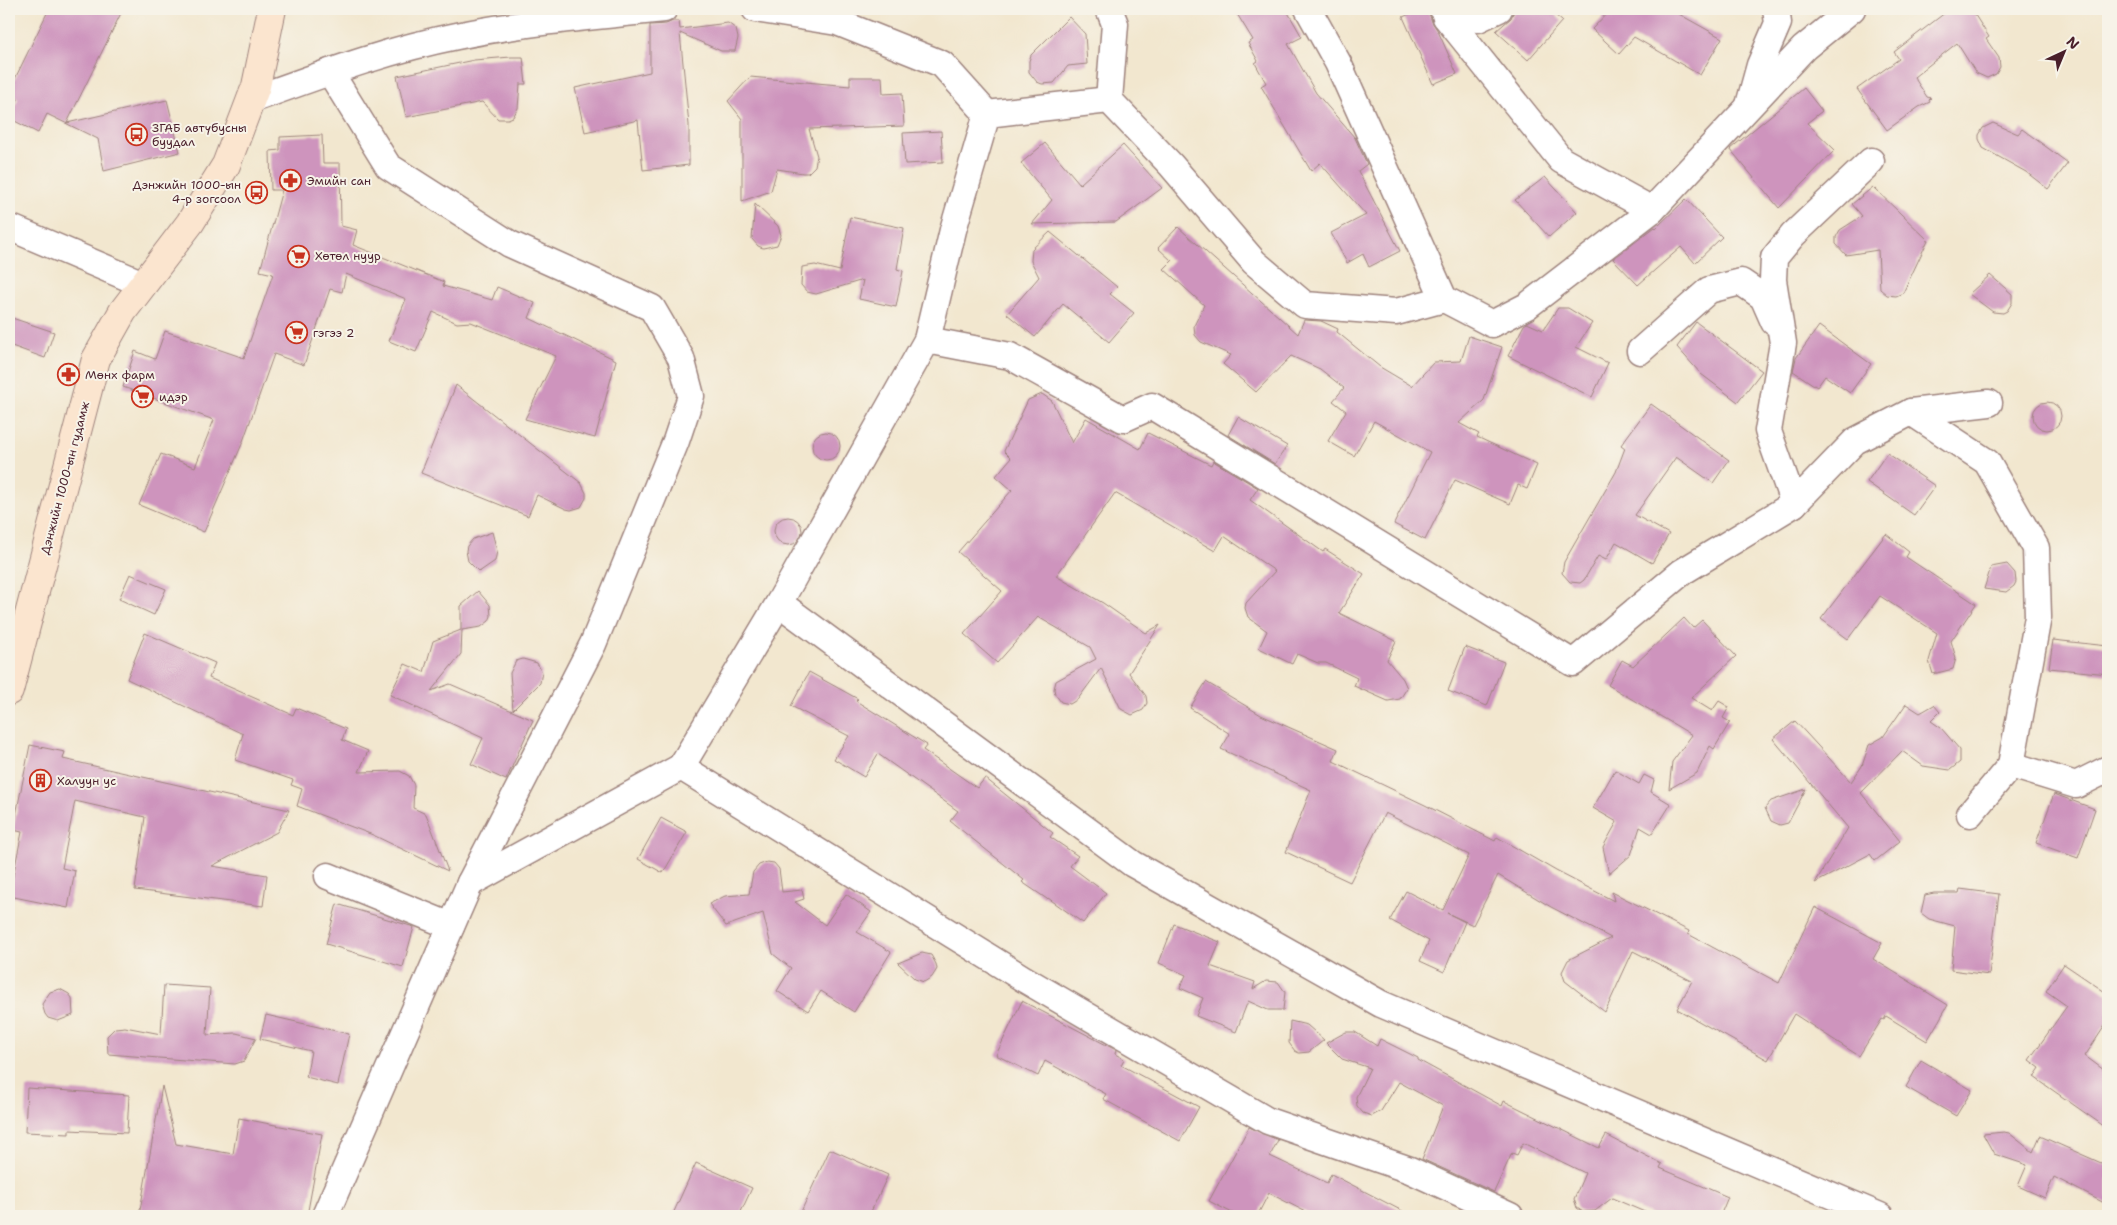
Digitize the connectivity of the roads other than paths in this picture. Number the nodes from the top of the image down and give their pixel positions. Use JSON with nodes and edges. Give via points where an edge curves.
{"nodes":[{"id":1,"x":272,"y":9,"type":"edge"},
{"id":2,"x":664,"y":9,"type":"edge"},
{"id":3,"x":754,"y":9,"type":"edge"},
{"id":4,"x":1108,"y":9,"type":"edge"},
{"id":5,"x":1308,"y":9,"type":"edge"},
{"id":6,"x":1498,"y":9,"type":"edge"},
{"id":7,"x":1852,"y":9,"type":"edge"},
{"id":8,"x":1445,"y":13,"type":"edge"},
{"id":9,"x":1779,"y":13,"type":"edge"},
{"id":10,"x":330,"y":72,"type":"junction"},
{"id":11,"x":250,"y":100,"type":"junction"},
{"id":12,"x":1109,"y":100,"type":"junction"},
{"id":13,"x":1748,"y":110,"type":"junction"},
{"id":14,"x":986,"y":114,"type":"junction"},
{"id":15,"x":1871,"y":161,"type":"dead end"},
{"id":16,"x":1652,"y":210,"type":"junction"},
{"id":17,"x":9,"y":227,"type":"edge"},
{"id":18,"x":142,"y":284,"type":"junction"},
{"id":19,"x":1444,"y":299,"type":"junction"},
{"id":20,"x":927,"y":340,"type":"junction"},
{"id":21,"x":1783,"y":343,"type":"junction"},
{"id":22,"x":1640,"y":351,"type":"dead end"},
{"id":23,"x":1989,"y":404,"type":"dead end"},
{"id":24,"x":1911,"y":412,"type":"junction"},
{"id":25,"x":1794,"y":504,"type":"junction"},
{"id":26,"x":779,"y":603,"type":"junction"},
{"id":27,"x":9,"y":690,"type":"edge"},
{"id":28,"x":2011,"y":765,"type":"junction"},
{"id":29,"x":681,"y":767,"type":"junction"},
{"id":30,"x":2108,"y":769,"type":"edge"},
{"id":31,"x":1970,"y":814,"type":"dead end"},
{"id":32,"x":328,"y":876,"type":"dead end"},
{"id":33,"x":470,"y":884,"type":"junction"},
{"id":34,"x":451,"y":926,"type":"junction"},
{"id":35,"x":325,"y":1216,"type":"edge"},
{"id":36,"x":1510,"y":1216,"type":"edge"},
{"id":37,"x":1880,"y":1216,"type":"edge"}],
"edges":[{"from":1,"to":11,"type":"main road","name":"Дэнжийн 1000-ын гудамж","via":[[256,86]]},
{"from":2,"to":10,"type":"street","via":[[528,24],[456,36]]},
{"from":3,"to":14,"type":"street","via":[[837,22],[942,64]]},
{"from":4,"to":12,"type":"street","via":[[1115,24]]},
{"from":5,"to":19,"type":"street","via":[[1338,63]]},
{"from":6,"to":8,"type":"street","via":[[1478,19]]},
{"from":7,"to":13,"type":"street","via":[[1804,48]]},
{"from":8,"to":16,"type":"street","via":[[1561,160]]},
{"from":9,"to":13,"type":"street"},
{"from":10,"to":11,"type":"street"},
{"from":10,"to":33,"type":"street","via":[[388,166],[510,244],[652,308],[681,358],[691,396],[676,441],[593,644]]},
{"from":11,"to":18,"type":"main road","name":"Дэнжийн 1000-ын гудамж","via":[[226,164],[190,222]]},
{"from":12,"to":14,"type":"street"},
{"from":12,"to":19,"type":"street","via":[[1171,165],[1254,262],[1304,306],[1396,312]]},
{"from":13,"to":16,"type":"street"},
{"from":14,"to":20,"type":"street","via":[[953,230]]},
{"from":15,"to":21,"type":"street","via":[[1793,235],[1774,258],[1773,280]]},
{"from":16,"to":19,"type":"street","via":[[1527,306],[1492,324]]},
{"from":17,"to":18,"type":"street"},
{"from":18,"to":27,"type":"main road","name":"Дэнжийн 1000-ын гудамж","via":[[96,359]]},
{"from":20,"to":25,"type":"street","via":[[1010,356],[1123,418],[1152,406],[1573,663],[1682,572]]},
{"from":20,"to":26,"type":"street"},
{"from":21,"to":22,"type":"street","via":[[1763,297],[1740,282],[1709,290]]},
{"from":21,"to":25,"type":"street","via":[[1768,431]]},
{"from":23,"to":24,"type":"street"},
{"from":24,"to":25,"type":"street","via":[[1856,441]]},
{"from":24,"to":28,"type":"street","via":[[1988,462],[2036,548],[2038,617]]},
{"from":26,"to":29,"type":"street"},
{"from":26,"to":37,"type":"street","via":[[1133,864],[1381,1004]]},
{"from":28,"to":30,"type":"street","via":[[2076,784]]},
{"from":28,"to":31,"type":"street"},
{"from":29,"to":33,"type":"street"},
{"from":29,"to":36,"type":"street","via":[[1024,979],[1268,1121],[1410,1170]]},
{"from":32,"to":34,"type":"street"},
{"from":33,"to":34,"type":"street"},
{"from":34,"to":35,"type":"street"}]}
